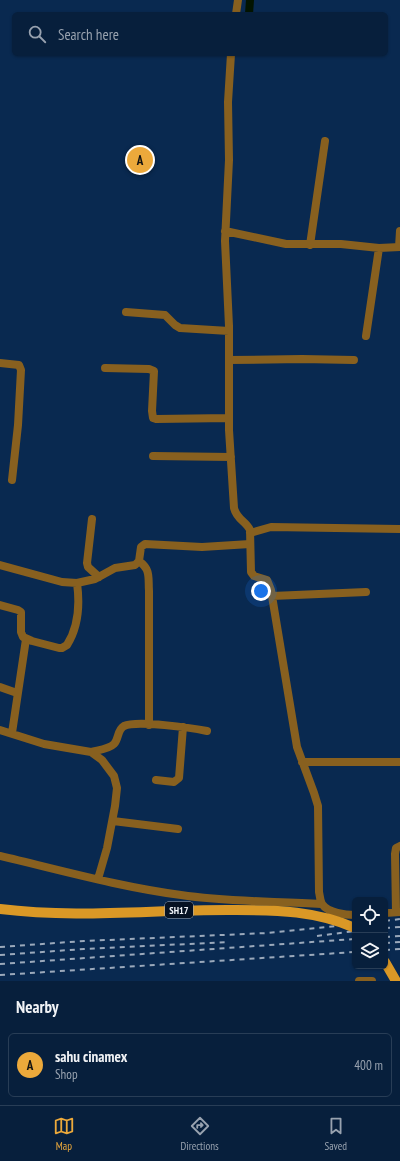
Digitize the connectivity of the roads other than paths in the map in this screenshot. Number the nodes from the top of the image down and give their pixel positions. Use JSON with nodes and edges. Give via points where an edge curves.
{"nodes":[{"id":1,"x":238,"y":0,"type":"edge"},
{"id":2,"x":236,"y":12,"type":"edge"},
{"id":3,"x":231,"y":56,"type":"edge"},
{"id":4,"x":325,"y":141,"type":"dead end"},
{"id":5,"x":225,"y":231,"type":"junction"},
{"id":6,"x":400,"y":231,"type":"edge"},
{"id":7,"x":310,"y":245,"type":"junction"},
{"id":8,"x":400,"y":247,"type":"edge"},
{"id":9,"x":379,"y":248,"type":"junction"},
{"id":10,"x":126,"y":312,"type":"dead end"},
{"id":11,"x":229,"y":331,"type":"junction"},
{"id":12,"x":366,"y":336,"type":"dead end"},
{"id":13,"x":229,"y":360,"type":"junction"},
{"id":14,"x":354,"y":360,"type":"dead end"},
{"id":15,"x":0,"y":363,"type":"edge"},
{"id":16,"x":105,"y":368,"type":"dead end"},
{"id":17,"x":229,"y":418,"type":"junction"},
{"id":18,"x":153,"y":456,"type":"dead end"},
{"id":19,"x":231,"y":457,"type":"junction"},
{"id":20,"x":12,"y":480,"type":"dead end"},
{"id":21,"x":92,"y":519,"type":"dead end"},
{"id":22,"x":400,"y":530,"type":"edge"},
{"id":23,"x":250,"y":533,"type":"junction"},
{"id":24,"x":250,"y":544,"type":"junction"},
{"id":25,"x":139,"y":561,"type":"junction"},
{"id":26,"x":0,"y":565,"type":"edge"},
{"id":27,"x":99,"y":577,"type":"junction"},
{"id":28,"x":77,"y":583,"type":"junction"},
{"id":29,"x":366,"y":592,"type":"dead end"},
{"id":30,"x":272,"y":596,"type":"junction"},
{"id":31,"x":0,"y":606,"type":"edge"},
{"id":32,"x":26,"y":639,"type":"junction"},
{"id":33,"x":0,"y":687,"type":"edge"},
{"id":34,"x":17,"y":693,"type":"junction"},
{"id":35,"x":149,"y":725,"type":"junction"},
{"id":36,"x":183,"y":727,"type":"junction"},
{"id":37,"x":0,"y":730,"type":"edge"},
{"id":38,"x":207,"y":731,"type":"dead end"},
{"id":39,"x":12,"y":733,"type":"junction"},
{"id":40,"x":91,"y":752,"type":"junction"},
{"id":41,"x":302,"y":762,"type":"junction"},
{"id":42,"x":400,"y":762,"type":"edge"},
{"id":43,"x":156,"y":780,"type":"dead end"},
{"id":44,"x":113,"y":821,"type":"junction"},
{"id":45,"x":178,"y":829,"type":"dead end"},
{"id":46,"x":400,"y":846,"type":"edge"},
{"id":47,"x":0,"y":856,"type":"edge"},
{"id":48,"x":98,"y":879,"type":"junction"},
{"id":49,"x":321,"y":904,"type":"junction"},
{"id":50,"x":0,"y":909,"type":"edge"},
{"id":51,"x":398,"y":912,"type":"edge"},
{"id":52,"x":388,"y":913,"type":"edge"},
{"id":53,"x":352,"y":914,"type":"edge"},
{"id":54,"x":352,"y":927,"type":"edge"},
{"id":55,"x":388,"y":967,"type":"edge"},
{"id":56,"x":360,"y":981,"type":"edge"},
{"id":57,"x":372,"y":981,"type":"edge"},
{"id":58,"x":396,"y":981,"type":"edge"}],
"edges":[{"from":1,"to":2,"type":"street"},
{"from":3,"to":5,"type":"street"},
{"from":4,"to":7,"type":"street"},
{"from":5,"to":7,"type":"street","via":[[286,244]]},
{"from":5,"to":11,"type":"street"},
{"from":6,"to":8,"type":"street"},
{"from":7,"to":9,"type":"street","via":[[340,244]]},
{"from":8,"to":9,"type":"street"},
{"from":9,"to":12,"type":"street"},
{"from":10,"to":11,"type":"street","via":[[165,315],[175,325],[184,328]]},
{"from":11,"to":13,"type":"street"},
{"from":13,"to":14,"type":"street"},
{"from":13,"to":17,"type":"street"},
{"from":15,"to":20,"type":"street","via":[[19,365],[21,370]]},
{"from":16,"to":17,"type":"street","via":[[154,371],[152,411],[156,420]]},
{"from":17,"to":19,"type":"street"},
{"from":18,"to":19,"type":"street"},
{"from":19,"to":23,"type":"street","via":[[234,508]]},
{"from":21,"to":27,"type":"street","via":[[86,562]]},
{"from":22,"to":23,"type":"street","via":[[270,527]]},
{"from":23,"to":24,"type":"street"},
{"from":24,"to":25,"type":"street","via":[[190,547],[148,543],[141,547]]},
{"from":24,"to":30,"type":"street","via":[[251,572],[254,576],[267,580]]},
{"from":25,"to":27,"type":"street","via":[[135,565],[109,570]]},
{"from":25,"to":35,"type":"street","via":[[146,567],[148,584]]},
{"from":26,"to":28,"type":"street","via":[[62,582]]},
{"from":27,"to":28,"type":"street"},
{"from":28,"to":32,"type":"street","via":[[78,619],[67,645],[59,648]]},
{"from":29,"to":30,"type":"street"},
{"from":30,"to":41,"type":"street","via":[[294,733]]},
{"from":31,"to":32,"type":"street","via":[[21,612],[21,632]]},
{"from":32,"to":34,"type":"street"},
{"from":33,"to":34,"type":"street"},
{"from":34,"to":39,"type":"street"},
{"from":35,"to":36,"type":"street"},
{"from":35,"to":40,"type":"street","via":[[123,727],[115,744]]},
{"from":36,"to":38,"type":"street"},
{"from":36,"to":43,"type":"street","via":[[179,778],[174,782]]},
{"from":37,"to":39,"type":"street"},
{"from":39,"to":40,"type":"street","via":[[44,744]]},
{"from":40,"to":44,"type":"street","via":[[106,765],[116,782]]},
{"from":41,"to":42,"type":"street"},
{"from":41,"to":49,"type":"street","via":[[318,806]]},
{"from":44,"to":45,"type":"street"},
{"from":44,"to":48,"type":"street"},
{"from":46,"to":51,"type":"street","via":[[396,848],[395,854]]},
{"from":47,"to":48,"type":"street"},
{"from":48,"to":49,"type":"street","via":[[182,895]]},
{"from":49,"to":53,"type":"street","via":[[331,910]]},
{"from":50,"to":54,"type":"main road","number":"SH17","bridge":true,"via":[[86,914],[264,910],[324,916]]},
{"from":51,"to":52,"type":"street"},
{"from":55,"to":58,"type":"main road"},
{"from":56,"to":57,"type":"street"}]}
